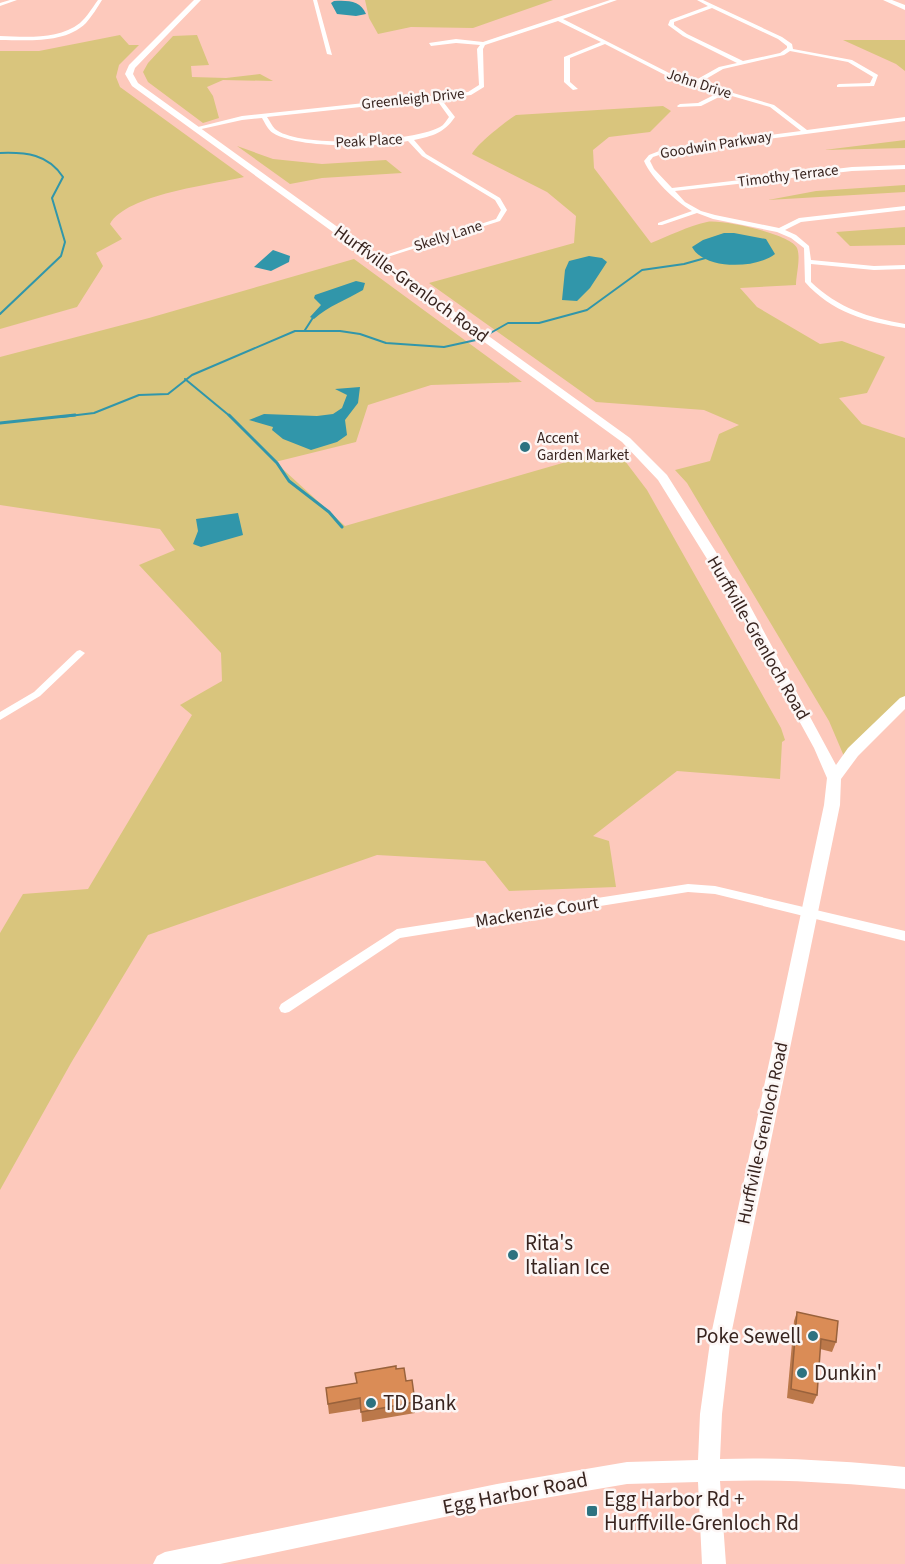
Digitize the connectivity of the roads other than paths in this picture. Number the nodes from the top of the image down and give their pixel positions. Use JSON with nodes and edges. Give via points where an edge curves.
{"nodes":[{"id":1,"x":15,"y":0,"type":"edge"},
{"id":2,"x":100,"y":0,"type":"edge"},
{"id":3,"x":198,"y":0,"type":"edge"},
{"id":4,"x":315,"y":0,"type":"edge"},
{"id":5,"x":615,"y":0,"type":"edge"},
{"id":6,"x":699,"y":0,"type":"edge"},
{"id":7,"x":886,"y":0,"type":"edge"},
{"id":8,"x":0,"y":5,"type":"edge"},
{"id":9,"x":712,"y":6,"type":"junction"},
{"id":10,"x":905,"y":8,"type":"edge"},
{"id":11,"x":559,"y":19,"type":"junction"},
{"id":12,"x":0,"y":38,"type":"edge"},
{"id":13,"x":608,"y":42,"type":"junction"},
{"id":14,"x":431,"y":44,"type":"dead end"},
{"id":15,"x":483,"y":44,"type":"junction"},
{"id":16,"x":790,"y":50,"type":"junction"},
{"id":17,"x":330,"y":54,"type":"dead end"},
{"id":18,"x":742,"y":63,"type":"junction"},
{"id":19,"x":695,"y":83,"type":"junction"},
{"id":20,"x":839,"y":86,"type":"dead end"},
{"id":21,"x":575,"y":89,"type":"dead end"},
{"id":22,"x":723,"y":93,"type":"junction"},
{"id":23,"x":438,"y":98,"type":"junction"},
{"id":24,"x":680,"y":106,"type":"dead end"},
{"id":25,"x":264,"y":116,"type":"junction"},
{"id":26,"x":905,"y":119,"type":"edge"},
{"id":27,"x":197,"y":128,"type":"junction"},
{"id":28,"x":806,"y":132,"type":"junction"},
{"id":29,"x":410,"y":139,"type":"junction"},
{"id":30,"x":905,"y":167,"type":"edge"},
{"id":31,"x":671,"y":190,"type":"junction"},
{"id":32,"x":905,"y":208,"type":"edge"},
{"id":33,"x":698,"y":211,"type":"junction"},
{"id":34,"x":660,"y":224,"type":"dead end"},
{"id":35,"x":780,"y":230,"type":"junction"},
{"id":36,"x":376,"y":259,"type":"junction"},
{"id":37,"x":807,"y":262,"type":"junction"},
{"id":38,"x":905,"y":267,"type":"edge"},
{"id":39,"x":905,"y":326,"type":"edge"},
{"id":40,"x":80,"y":653,"type":"dead end"},
{"id":41,"x":905,"y":701,"type":"edge"},
{"id":42,"x":0,"y":717,"type":"edge"},
{"id":43,"x":834,"y":778,"type":"junction"},
{"id":44,"x":809,"y":913,"type":"junction"},
{"id":45,"x":905,"y":936,"type":"edge"},
{"id":46,"x":285,"y":1008,"type":"dead end"},
{"id":47,"x":708,"y":1469,"type":"junction"},
{"id":48,"x":905,"y":1478,"type":"edge"},
{"id":49,"x":165,"y":1564,"type":"edge"},
{"id":50,"x":714,"y":1564,"type":"edge"}],
"edges":[{"from":1,"to":8,"type":"street"},
{"from":2,"to":12,"type":"street","via":[[72,30],[45,37]]},
{"from":3,"to":27,"type":"main road","name":"Hurffville-Grenloch Road","via":[[129,74],[142,91]]},
{"from":4,"to":17,"type":"street"},
{"from":5,"to":11,"type":"street"},
{"from":6,"to":9,"type":"street"},
{"from":7,"to":10,"type":"main road"},
{"from":9,"to":16,"type":"street","via":[[780,38],[790,45]]},
{"from":9,"to":18,"type":"street","via":[[678,16],[671,25]]},
{"from":11,"to":13,"type":"street","name":"John Drive"},
{"from":11,"to":15,"type":"street"},
{"from":13,"to":19,"type":"street","name":"John Drive","via":[[672,77]]},
{"from":13,"to":21,"type":"street","via":[[567,57],[567,82]]},
{"from":14,"to":15,"type":"street"},
{"from":15,"to":23,"type":"street","name":"Greenleigh Drive","via":[[482,86],[469,94]]},
{"from":16,"to":18,"type":"street"},
{"from":16,"to":20,"type":"street","via":[[850,61],[876,76],[872,85]]},
{"from":18,"to":19,"type":"street","via":[[713,71]]},
{"from":19,"to":22,"type":"street","name":"John Drive"},
{"from":22,"to":24,"type":"street","via":[[699,105]]},
{"from":22,"to":28,"type":"street","name":"John Drive","via":[[772,106]]},
{"from":23,"to":25,"type":"street","name":"Greenleigh Drive"},
{"from":23,"to":29,"type":"street","name":"Peak Place","via":[[452,117],[449,125]]},
{"from":25,"to":27,"type":"street","name":"Greenleigh Drive"},
{"from":25,"to":29,"type":"street","name":"Peak Place","via":[[275,132],[304,141],[339,144]]},
{"from":26,"to":28,"type":"street","name":"Goodwin Parkway"},
{"from":27,"to":36,"type":"main road","name":"Hurffville-Grenloch Road"},
{"from":28,"to":31,"type":"street","name":"Goodwin Parkway","via":[[657,153],[648,159],[648,165]]},
{"from":29,"to":36,"type":"street","name":"Skelly Lane","via":[[424,154],[498,199],[504,210],[498,220]]},
{"from":30,"to":31,"type":"street","name":"Timothy Terrace","via":[[852,169]]},
{"from":31,"to":33,"type":"street","name":"Goodwin Parkway"},
{"from":32,"to":35,"type":"street","via":[[799,220]]},
{"from":33,"to":34,"type":"street"},
{"from":33,"to":35,"type":"street","name":"Goodwin Parkway"},
{"from":35,"to":37,"type":"street","name":"Goodwin Parkway","via":[[807,248]]},
{"from":36,"to":43,"type":"main road","name":"Hurffville-Grenloch Road","via":[[626,440],[663,478],[742,604]]},
{"from":37,"to":38,"type":"street"},
{"from":37,"to":39,"type":"street","name":"Goodwin Parkway","via":[[808,282],[827,301],[843,311]]},
{"from":40,"to":42,"type":"street","via":[[37,694]]},
{"from":41,"to":43,"type":"main road","via":[[853,752]]},
{"from":43,"to":44,"type":"main road","name":"Hurffville-Grenloch Road"},
{"from":44,"to":45,"type":"street","name":"Mackenzie Court"},
{"from":44,"to":46,"type":"street","name":"Mackenzie Court","via":[[715,890],[688,888],[397,934]]},
{"from":44,"to":47,"type":"main road","name":"Hurffville-Grenloch Road","via":[[724,1324],[711,1414]]},
{"from":47,"to":48,"type":"main road","name":"Egg Harbor Road","via":[[822,1470]]},
{"from":47,"to":49,"type":"main road","name":"Egg Harbor Road","via":[[627,1473],[497,1495]]},
{"from":47,"to":50,"type":"main road","name":"Hurffville-Grenloch Road"}]}
